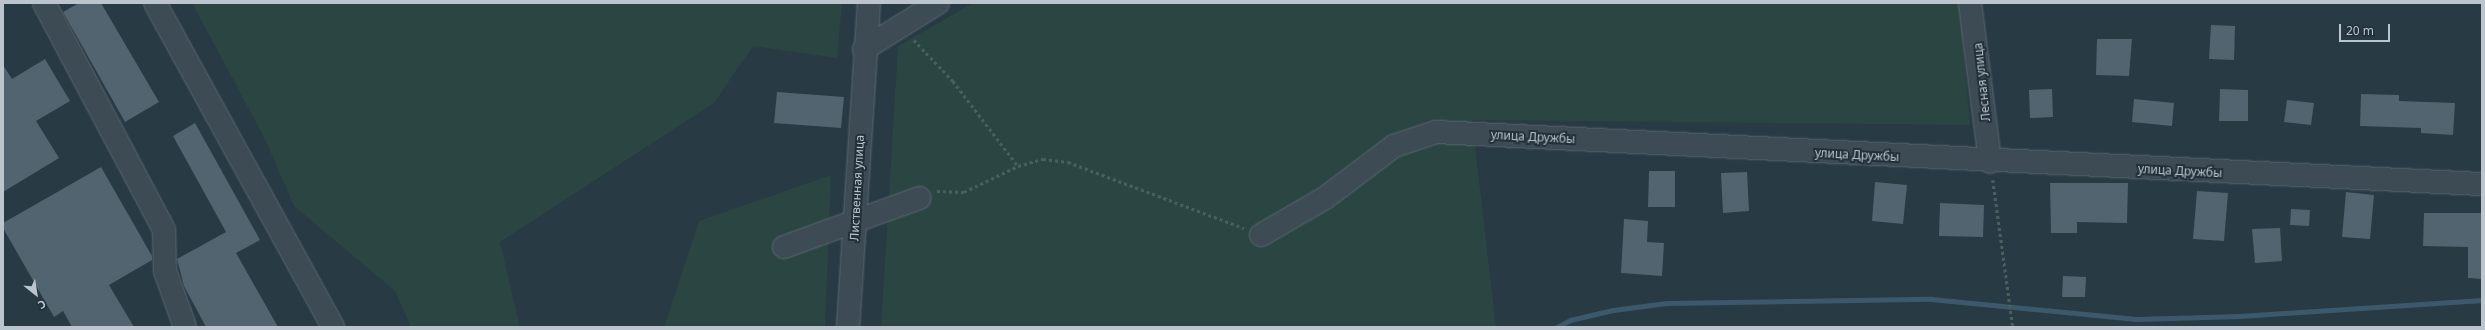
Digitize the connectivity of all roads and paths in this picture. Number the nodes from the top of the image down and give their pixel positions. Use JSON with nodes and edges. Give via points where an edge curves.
{"nodes":[{"id":1,"x":44,"y":3,"type":"edge"},
{"id":2,"x":155,"y":3,"type":"edge"},
{"id":3,"x":869,"y":3,"type":"edge"},
{"id":4,"x":938,"y":3,"type":"edge"},
{"id":5,"x":1970,"y":3,"type":"edge"},
{"id":6,"x":901,"y":26,"type":"junction"},
{"id":7,"x":864,"y":49,"type":"junction"},
{"id":8,"x":1990,"y":162,"type":"junction"},
{"id":9,"x":1018,"y":166,"type":"junction"},
{"id":10,"x":2482,"y":184,"type":"edge"},
{"id":11,"x":919,"y":198,"type":"joint"},
{"id":12,"x":855,"y":224,"type":"junction"},
{"id":13,"x":1262,"y":235,"type":"joint"},
{"id":14,"x":784,"y":247,"type":"dead end"},
{"id":15,"x":185,"y":327,"type":"edge"},
{"id":16,"x":333,"y":327,"type":"edge"},
{"id":17,"x":848,"y":327,"type":"edge"},
{"id":18,"x":2013,"y":327,"type":"edge"}],
"edges":[{"from":1,"to":15,"type":"street","via":[[164,230],[165,271]]},
{"from":2,"to":16,"type":"street"},
{"from":3,"to":7,"type":"street","name":"Лиственная улица"},
{"from":4,"to":6,"type":"street"},
{"from":5,"to":8,"type":"street","name":"Лесная улица","via":[[1978,44]]},
{"from":6,"to":7,"type":"street"},
{"from":6,"to":9,"type":"path","via":[[953,81]]},
{"from":7,"to":12,"type":"street","name":"Лиственная улица"},
{"from":8,"to":10,"type":"street","name":"улица Дружбы"},
{"from":8,"to":13,"type":"street","name":"улица Дружбы","via":[[1436,132],[1394,146],[1325,198]]},
{"from":8,"to":18,"type":"path"},
{"from":9,"to":11,"type":"path","via":[[964,192],[931,191]]},
{"from":9,"to":13,"type":"path","via":[[1043,159],[1068,162]]},
{"from":11,"to":12,"type":"street"},
{"from":12,"to":14,"type":"street"},
{"from":12,"to":17,"type":"street","name":"Лиственная улица"}]}
